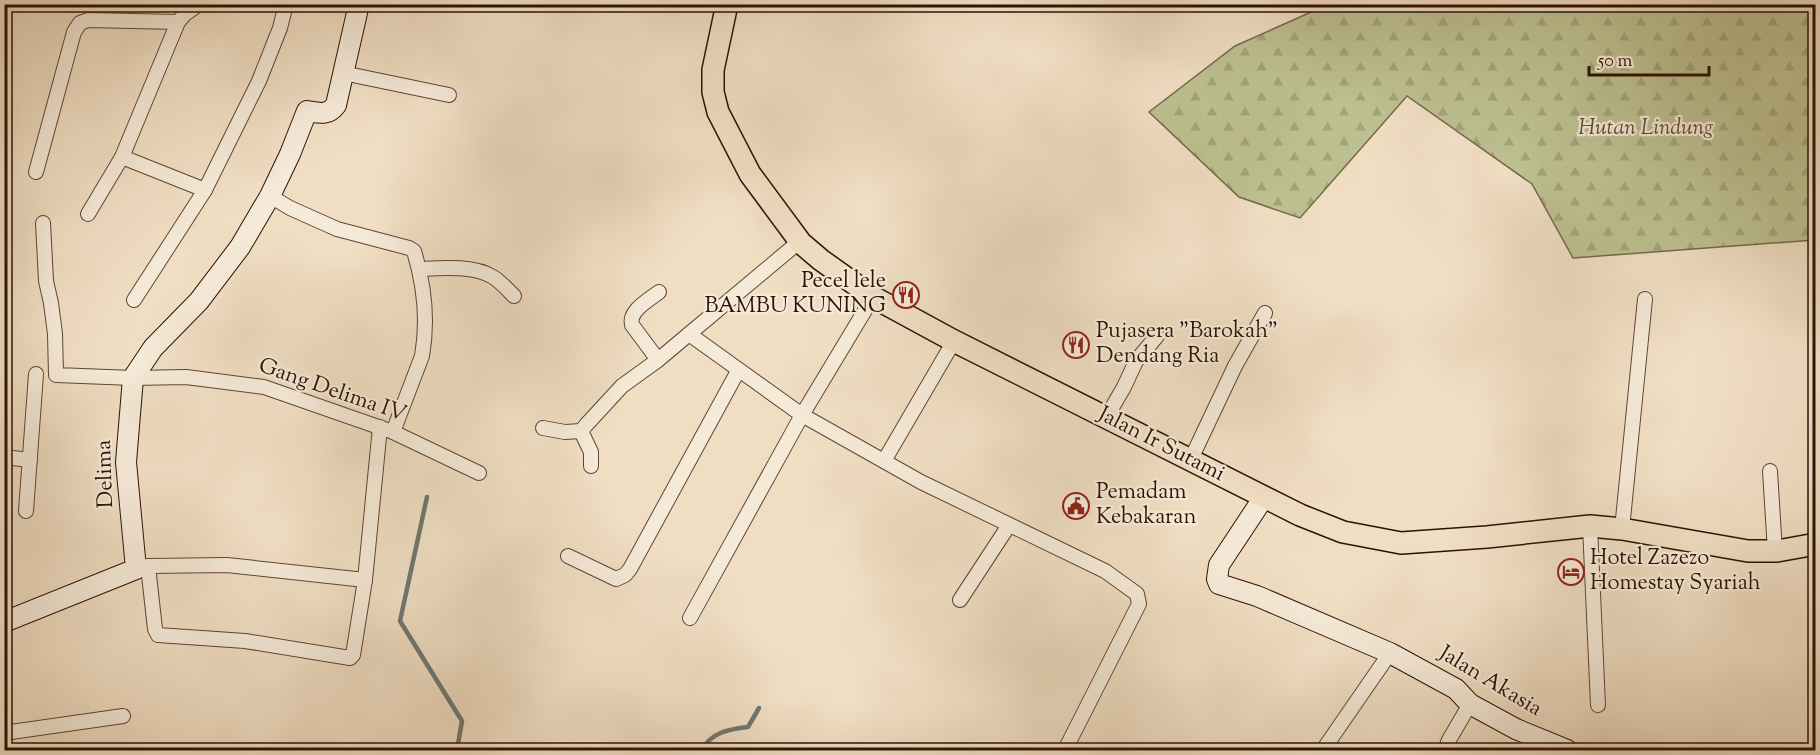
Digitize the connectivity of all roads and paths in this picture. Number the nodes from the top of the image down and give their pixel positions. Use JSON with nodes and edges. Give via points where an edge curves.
{"nodes":[{"id":1,"x":199,"y":4,"type":"edge"},
{"id":2,"x":286,"y":4,"type":"edge"},
{"id":3,"x":359,"y":4,"type":"edge"},
{"id":4,"x":727,"y":4,"type":"edge"},
{"id":5,"x":178,"y":22,"type":"junction"},
{"id":6,"x":343,"y":73,"type":"junction"},
{"id":7,"x":449,"y":95,"type":"dead end"},
{"id":8,"x":122,"y":157,"type":"junction"},
{"id":9,"x":36,"y":172,"type":"dead end"},
{"id":10,"x":206,"y":190,"type":"junction"},
{"id":11,"x":270,"y":196,"type":"junction"},
{"id":12,"x":88,"y":214,"type":"dead end"},
{"id":13,"x":44,"y":222,"type":"dead end"},
{"id":14,"x":800,"y":241,"type":"junction"},
{"id":15,"x":419,"y":269,"type":"junction"},
{"id":16,"x":659,"y":292,"type":"dead end"},
{"id":17,"x":514,"y":296,"type":"dead end"},
{"id":18,"x":873,"y":297,"type":"junction"},
{"id":19,"x":1645,"y":299,"type":"dead end"},
{"id":20,"x":134,"y":300,"type":"dead end"},
{"id":21,"x":1265,"y":313,"type":"dead end"},
{"id":22,"x":689,"y":334,"type":"junction"},
{"id":23,"x":1157,"y":336,"type":"dead end"},
{"id":24,"x":954,"y":341,"type":"junction"},
{"id":25,"x":658,"y":360,"type":"junction"},
{"id":26,"x":738,"y":371,"type":"junction"},
{"id":27,"x":36,"y":374,"type":"dead end"},
{"id":28,"x":133,"y":378,"type":"junction"},
{"id":29,"x":802,"y":416,"type":"junction"},
{"id":30,"x":1106,"y":417,"type":"junction"},
{"id":31,"x":543,"y":428,"type":"dead end"},
{"id":32,"x":387,"y":430,"type":"junction"},
{"id":33,"x":581,"y":431,"type":"junction"},
{"id":34,"x":4,"y":457,"type":"edge"},
{"id":35,"x":1191,"y":459,"type":"junction"},
{"id":36,"x":30,"y":460,"type":"junction"},
{"id":37,"x":884,"y":461,"type":"junction"},
{"id":38,"x":591,"y":466,"type":"dead end"},
{"id":39,"x":1770,"y":471,"type":"dead end"},
{"id":40,"x":479,"y":473,"type":"dead end"},
{"id":41,"x":1264,"y":497,"type":"junction"},
{"id":42,"x":26,"y":511,"type":"dead end"},
{"id":43,"x":1009,"y":525,"type":"junction"},
{"id":44,"x":1590,"y":526,"type":"junction"},
{"id":45,"x":1622,"y":529,"type":"junction"},
{"id":46,"x":1815,"y":544,"type":"edge"},
{"id":47,"x":1775,"y":551,"type":"junction"},
{"id":48,"x":568,"y":556,"type":"dead end"},
{"id":49,"x":142,"y":568,"type":"junction"},
{"id":50,"x":365,"y":580,"type":"junction"},
{"id":51,"x":960,"y":600,"type":"dead end"},
{"id":52,"x":690,"y":618,"type":"dead end"},
{"id":53,"x":4,"y":622,"type":"edge"},
{"id":54,"x":1390,"y":652,"type":"junction"},
{"id":55,"x":1470,"y":704,"type":"junction"},
{"id":56,"x":1598,"y":705,"type":"dead end"},
{"id":57,"x":123,"y":716,"type":"dead end"},
{"id":58,"x":4,"y":733,"type":"edge"},
{"id":59,"x":1065,"y":750,"type":"edge"},
{"id":60,"x":1323,"y":750,"type":"edge"},
{"id":61,"x":1445,"y":750,"type":"edge"},
{"id":62,"x":1567,"y":750,"type":"edge"}],
"edges":[{"from":1,"to":5,"type":"street"},
{"from":2,"to":10,"type":"street","via":[[259,81]]},
{"from":3,"to":6,"type":"street"},
{"from":4,"to":14,"type":"main road","name":"Jalan Ir Sutami","via":[[713,70],[718,112],[750,174]]},
{"from":5,"to":8,"type":"street"},
{"from":5,"to":9,"type":"street","via":[[80,23],[74,32]]},
{"from":6,"to":7,"type":"street"},
{"from":6,"to":11,"type":"street","via":[[331,112],[306,111]]},
{"from":8,"to":10,"type":"street"},
{"from":8,"to":12,"type":"street"},
{"from":10,"to":20,"type":"street"},
{"from":11,"to":15,"type":"street","via":[[337,229],[409,248],[414,251]]},
{"from":11,"to":28,"type":"street","via":[[240,248],[199,301],[153,348]]},
{"from":13,"to":28,"type":"street","name":"Gang Delima IV","via":[[56,375]]},
{"from":14,"to":18,"type":"main road","name":"Jalan Ir Sutami"},
{"from":14,"to":22,"type":"street"},
{"from":15,"to":17,"type":"street","via":[[486,274]]},
{"from":15,"to":32,"type":"street","via":[[424,347]]},
{"from":16,"to":25,"type":"street","via":[[631,320]]},
{"from":18,"to":24,"type":"main road","name":"Jalan Ir Sutami"},
{"from":18,"to":29,"type":"street"},
{"from":19,"to":45,"type":"street"},
{"from":21,"to":35,"type":"street"},
{"from":22,"to":25,"type":"street"},
{"from":22,"to":26,"type":"street"},
{"from":23,"to":30,"type":"street","via":[[1136,361]]},
{"from":24,"to":30,"type":"main road","name":"Jalan Ir Sutami"},
{"from":24,"to":37,"type":"street"},
{"from":25,"to":33,"type":"street","via":[[622,386]]},
{"from":26,"to":29,"type":"street"},
{"from":26,"to":48,"type":"street","via":[[625,575],[616,579]]},
{"from":27,"to":36,"type":"street"},
{"from":28,"to":32,"type":"street","name":"Gang Delima IV","via":[[186,376],[256,386]]},
{"from":28,"to":49,"type":"street","name":"Delima","via":[[126,462]]},
{"from":29,"to":37,"type":"street"},
{"from":29,"to":52,"type":"street"},
{"from":30,"to":35,"type":"main road","name":"Jalan Ir Sutami"},
{"from":31,"to":33,"type":"street"},
{"from":32,"to":40,"type":"street","name":"Gang Delima IV"},
{"from":32,"to":50,"type":"street"},
{"from":33,"to":38,"type":"street","via":[[591,452]]},
{"from":34,"to":36,"type":"street"},
{"from":35,"to":41,"type":"main road","name":"Jalan Ir Sutami"},
{"from":36,"to":42,"type":"street"},
{"from":37,"to":43,"type":"street"},
{"from":39,"to":47,"type":"street"},
{"from":41,"to":44,"type":"main road","name":"Jalan Ir Sutami","via":[[1343,531],[1401,543]]},
{"from":41,"to":54,"type":"street","name":"Jalan Akasia","via":[[1219,565],[1219,584]]},
{"from":43,"to":51,"type":"street"},
{"from":43,"to":59,"type":"street","via":[[1105,571],[1140,598]]},
{"from":44,"to":45,"type":"main road","name":"Jalan Ir Sutami"},
{"from":44,"to":56,"type":"street"},
{"from":45,"to":47,"type":"main road","name":"Jalan Ir Sutami","via":[[1730,548]]},
{"from":46,"to":47,"type":"main road","name":"Jalan Ir Sutami"},
{"from":49,"to":50,"type":"street","via":[[227,565]]},
{"from":49,"to":50,"type":"street","via":[[158,634],[245,641],[347,658],[353,655]]},
{"from":49,"to":53,"type":"street"},
{"from":54,"to":55,"type":"street","name":"Jalan Akasia","via":[[1456,689]]},
{"from":54,"to":60,"type":"street"},
{"from":55,"to":61,"type":"street"},
{"from":55,"to":62,"type":"street","name":"Jalan Akasia"},
{"from":57,"to":58,"type":"street"}]}
